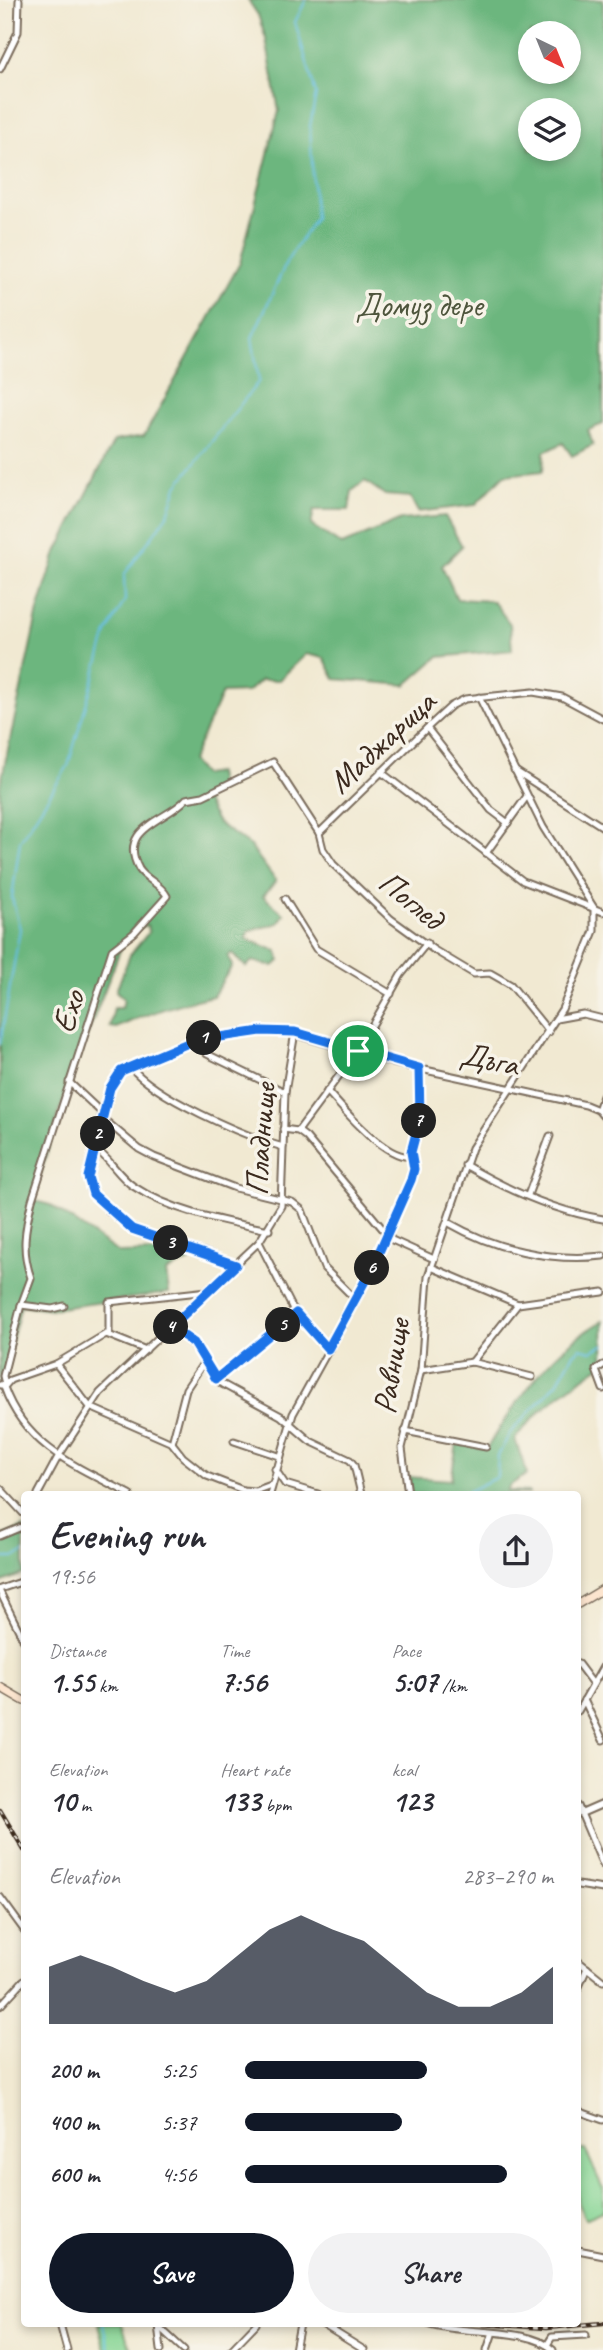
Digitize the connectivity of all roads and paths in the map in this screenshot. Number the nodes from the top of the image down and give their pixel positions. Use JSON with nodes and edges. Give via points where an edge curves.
{"nodes":[{"id":1,"x":19,"y":0,"type":"edge"},
{"id":2,"x":0,"y":69,"type":"edge"},
{"id":3,"x":479,"y":697,"type":"junction"},
{"id":4,"x":603,"y":719,"type":"edge"},
{"id":5,"x":427,"y":728,"type":"junction"},
{"id":6,"x":277,"y":767,"type":"joint"},
{"id":7,"x":514,"y":770,"type":"junction"},
{"id":8,"x":381,"y":772,"type":"junction"},
{"id":9,"x":527,"y":796,"type":"junction"},
{"id":10,"x":508,"y":823,"type":"junction"},
{"id":11,"x":603,"y":827,"type":"edge"},
{"id":12,"x":319,"y":833,"type":"junction"},
{"id":13,"x":486,"y":853,"type":"junction"},
{"id":14,"x":285,"y":899,"type":"dead end"},
{"id":15,"x":594,"y":908,"type":"junction"},
{"id":16,"x":603,"y":912,"type":"edge"},
{"id":17,"x":427,"y":943,"type":"junction"},
{"id":18,"x":391,"y":994,"type":"junction"},
{"id":19,"x":556,"y":1019,"type":"junction"},
{"id":20,"x":603,"y":1019,"type":"edge"},
{"id":21,"x":295,"y":1032,"type":"junction"},
{"id":22,"x":549,"y":1032,"type":"junction"},
{"id":23,"x":193,"y":1041,"type":"junction"},
{"id":24,"x":358,"y":1051,"type":"junction"},
{"id":25,"x":130,"y":1066,"type":"junction"},
{"id":26,"x":419,"y":1068,"type":"junction"},
{"id":27,"x":69,"y":1082,"type":"junction"},
{"id":28,"x":510,"y":1087,"type":"junction"},
{"id":29,"x":327,"y":1091,"type":"junction"},
{"id":30,"x":285,"y":1092,"type":"junction"},
{"id":31,"x":603,"y":1096,"type":"edge"},
{"id":32,"x":598,"y":1110,"type":"junction"},
{"id":33,"x":102,"y":1115,"type":"junction"},
{"id":34,"x":603,"y":1116,"type":"edge"},
{"id":35,"x":283,"y":1129,"type":"junction"},
{"id":36,"x":298,"y":1131,"type":"junction"},
{"id":37,"x":550,"y":1136,"type":"dead end"},
{"id":38,"x":283,"y":1147,"type":"junction"},
{"id":39,"x":94,"y":1149,"type":"junction"},
{"id":40,"x":411,"y":1156,"type":"junction"},
{"id":41,"x":465,"y":1165,"type":"junction"},
{"id":42,"x":528,"y":1195,"type":"junction"},
{"id":43,"x":282,"y":1200,"type":"junction"},
{"id":44,"x":603,"y":1219,"type":"edge"},
{"id":45,"x":449,"y":1223,"type":"junction"},
{"id":46,"x":269,"y":1230,"type":"junction"},
{"id":47,"x":387,"y":1235,"type":"junction"},
{"id":48,"x":259,"y":1242,"type":"junction"},
{"id":49,"x":603,"y":1256,"type":"edge"},
{"id":50,"x":434,"y":1259,"type":"junction"},
{"id":51,"x":236,"y":1265,"type":"junction"},
{"id":52,"x":431,"y":1266,"type":"junction"},
{"id":53,"x":208,"y":1291,"type":"junction"},
{"id":54,"x":603,"y":1292,"type":"edge"},
{"id":55,"x":356,"y":1300,"type":"junction"},
{"id":56,"x":518,"y":1304,"type":"junction"},
{"id":57,"x":21,"y":1305,"type":"junction"},
{"id":58,"x":64,"y":1306,"type":"dead end"},
{"id":59,"x":296,"y":1313,"type":"junction"},
{"id":60,"x":171,"y":1327,"type":"junction"},
{"id":61,"x":109,"y":1334,"type":"junction"},
{"id":62,"x":328,"y":1349,"type":"junction"},
{"id":63,"x":146,"y":1350,"type":"junction"},
{"id":64,"x":204,"y":1362,"type":"junction"},
{"id":65,"x":472,"y":1362,"type":"junction"},
{"id":66,"x":56,"y":1364,"type":"junction"},
{"id":67,"x":603,"y":1365,"type":"edge"},
{"id":68,"x":421,"y":1370,"type":"junction"},
{"id":69,"x":531,"y":1377,"type":"dead end"},
{"id":70,"x":216,"y":1379,"type":"junction"},
{"id":71,"x":2,"y":1385,"type":"edge"},
{"id":72,"x":603,"y":1389,"type":"edge"},
{"id":73,"x":90,"y":1407,"type":"junction"},
{"id":74,"x":289,"y":1422,"type":"junction"},
{"id":75,"x":405,"y":1431,"type":"junction"},
{"id":76,"x":234,"y":1441,"type":"dead end"},
{"id":77,"x":172,"y":1443,"type":"junction"},
{"id":78,"x":486,"y":1447,"type":"dead end"},
{"id":79,"x":279,"y":1456,"type":"junction"},
{"id":80,"x":58,"y":1457,"type":"junction"},
{"id":81,"x":275,"y":1469,"type":"junction"},
{"id":82,"x":271,"y":1485,"type":"junction"},
{"id":83,"x":114,"y":1486,"type":"junction"},
{"id":84,"x":0,"y":1488,"type":"edge"},
{"id":85,"x":40,"y":1491,"type":"edge"},
{"id":86,"x":110,"y":1491,"type":"edge"},
{"id":87,"x":124,"y":1491,"type":"edge"},
{"id":88,"x":270,"y":1491,"type":"edge"},
{"id":89,"x":308,"y":1491,"type":"edge"},
{"id":90,"x":360,"y":1491,"type":"edge"},
{"id":91,"x":408,"y":1491,"type":"edge"},
{"id":92,"x":21,"y":1511,"type":"edge"},
{"id":93,"x":21,"y":1527,"type":"edge"},
{"id":94,"x":0,"y":1536,"type":"edge"},
{"id":95,"x":21,"y":1582,"type":"edge"},
{"id":96,"x":603,"y":1589,"type":"edge"},
{"id":97,"x":0,"y":1591,"type":"edge"},
{"id":98,"x":581,"y":1602,"type":"edge"},
{"id":99,"x":21,"y":1635,"type":"edge"},
{"id":100,"x":603,"y":1667,"type":"edge"},
{"id":101,"x":581,"y":1668,"type":"edge"},
{"id":102,"x":593,"y":1684,"type":"junction"},
{"id":103,"x":0,"y":1687,"type":"edge"},
{"id":104,"x":21,"y":1699,"type":"edge"},
{"id":105,"x":584,"y":1700,"type":"junction"},
{"id":106,"x":581,"y":1706,"type":"edge"},
{"id":107,"x":603,"y":1740,"type":"edge"},
{"id":108,"x":603,"y":1804,"type":"edge"},
{"id":109,"x":581,"y":1814,"type":"edge"},
{"id":110,"x":581,"y":1819,"type":"edge"},
{"id":111,"x":603,"y":1865,"type":"edge"},
{"id":112,"x":581,"y":1885,"type":"edge"},
{"id":113,"x":603,"y":1889,"type":"edge"},
{"id":114,"x":0,"y":1897,"type":"edge"},
{"id":115,"x":21,"y":1926,"type":"edge"},
{"id":116,"x":581,"y":1963,"type":"edge"},
{"id":117,"x":587,"y":1968,"type":"junction"},
{"id":118,"x":603,"y":1980,"type":"edge"},
{"id":119,"x":581,"y":1982,"type":"edge"},
{"id":120,"x":21,"y":1983,"type":"edge"},
{"id":121,"x":0,"y":2006,"type":"edge"},
{"id":122,"x":581,"y":2112,"type":"edge"},
{"id":123,"x":603,"y":2120,"type":"edge"},
{"id":124,"x":581,"y":2251,"type":"edge"},
{"id":125,"x":603,"y":2255,"type":"edge"},
{"id":126,"x":61,"y":2327,"type":"edge"},
{"id":127,"x":158,"y":2327,"type":"edge"},
{"id":128,"x":160,"y":2327,"type":"edge"},
{"id":129,"x":253,"y":2327,"type":"edge"},
{"id":130,"x":299,"y":2327,"type":"edge"},
{"id":131,"x":327,"y":2327,"type":"edge"},
{"id":132,"x":447,"y":2327,"type":"edge"},
{"id":133,"x":492,"y":2335,"type":"junction"},
{"id":134,"x":586,"y":2335,"type":"dead end"},
{"id":135,"x":547,"y":2345,"type":"junction"},
{"id":136,"x":67,"y":2350,"type":"edge"},
{"id":137,"x":161,"y":2350,"type":"edge"},
{"id":138,"x":184,"y":2350,"type":"edge"},
{"id":139,"x":231,"y":2350,"type":"edge"},
{"id":140,"x":295,"y":2350,"type":"edge"},
{"id":141,"x":364,"y":2350,"type":"edge"},
{"id":142,"x":487,"y":2350,"type":"edge"},
{"id":143,"x":553,"y":2350,"type":"edge"}],
"edges":[{"from":1,"to":2,"type":"street","via":[[18,32]]},
{"from":3,"to":4,"type":"street","name":"Маджарица","via":[[533,692],[562,697]]},
{"from":3,"to":5,"type":"street","name":"Маджарица","via":[[451,706]]},
{"from":3,"to":7,"type":"street"},
{"from":5,"to":8,"type":"street","name":"Маджарица"},
{"from":5,"to":10,"type":"street","via":[[491,810]]},
{"from":6,"to":12,"type":"street","name":"Поглед"},
{"from":6,"to":27,"type":"street","name":"Ехо","via":[[273,762],[203,796],[186,799],[138,835],[138,867],[167,896],[112,950]]},
{"from":7,"to":9,"type":"street"},
{"from":7,"to":11,"type":"street"},
{"from":8,"to":12,"type":"street","name":"Маджарица"},
{"from":8,"to":13,"type":"street"},
{"from":9,"to":10,"type":"street"},
{"from":9,"to":15,"type":"street","via":[[566,869]]},
{"from":10,"to":13,"type":"street"},
{"from":12,"to":17,"type":"street","name":"Поглед","via":[[333,864],[391,919]]},
{"from":13,"to":15,"type":"street","via":[[523,881]]},
{"from":14,"to":18,"type":"street","via":[[316,949]]},
{"from":15,"to":16,"type":"street"},
{"from":15,"to":19,"type":"street","name":"Равнище","via":[[587,954]]},
{"from":17,"to":18,"type":"street","via":[[404,969]]},
{"from":17,"to":22,"type":"street","name":"Поглед","via":[[474,974],[490,973],[511,985]]},
{"from":18,"to":24,"type":"street"},
{"from":19,"to":20,"type":"street","via":[[583,1014]]},
{"from":19,"to":22,"type":"street","name":"Равнище"},
{"from":21,"to":23,"type":"street","name":"Дъга","via":[[238,1033]]},
{"from":21,"to":24,"type":"street","name":"Дъга"},
{"from":21,"to":30,"type":"street","name":"Пладнище"},
{"from":22,"to":28,"type":"street","name":"Равнище"},
{"from":23,"to":25,"type":"street","name":"Дъга"},
{"from":23,"to":30,"type":"street","via":[[207,1054]]},
{"from":24,"to":26,"type":"street","name":"Дъга"},
{"from":24,"to":29,"type":"street"},
{"from":25,"to":33,"type":"street","via":[[115,1077]]},
{"from":25,"to":38,"type":"street","via":[[147,1084],[245,1134]]},
{"from":26,"to":28,"type":"street","name":"Дъга"},
{"from":26,"to":40,"type":"street","via":[[420,1118]]},
{"from":27,"to":33,"type":"street"},
{"from":27,"to":57,"type":"street","name":"Ехо","via":[[23,1236],[31,1278]]},
{"from":28,"to":32,"type":"street","name":"Дъга"},
{"from":28,"to":41,"type":"street","name":"Равнище"},
{"from":29,"to":36,"type":"street"},
{"from":29,"to":40,"type":"street","via":[[385,1146]]},
{"from":30,"to":35,"type":"street","name":"Пладнище"},
{"from":31,"to":32,"type":"street"},
{"from":32,"to":34,"type":"street"},
{"from":33,"to":39,"type":"street"},
{"from":33,"to":43,"type":"street","via":[[139,1149],[155,1157],[235,1188]]},
{"from":35,"to":36,"type":"street"},
{"from":35,"to":38,"type":"street","name":"Пладнище"},
{"from":36,"to":47,"type":"street"},
{"from":37,"to":42,"type":"street"},
{"from":38,"to":43,"type":"street","name":"Пладнище"},
{"from":39,"to":46,"type":"street","via":[[146,1194],[215,1219]]},
{"from":39,"to":51,"type":"street","via":[[89,1186],[110,1212],[148,1237]]},
{"from":40,"to":47,"type":"street","via":[[411,1180]]},
{"from":41,"to":42,"type":"street"},
{"from":41,"to":45,"type":"street","name":"Равнище"},
{"from":42,"to":44,"type":"street"},
{"from":43,"to":46,"type":"street","name":"Пладнище"},
{"from":43,"to":55,"type":"street","via":[[302,1210],[324,1269]]},
{"from":45,"to":49,"type":"street","via":[[494,1245],[560,1256]]},
{"from":45,"to":50,"type":"street","name":"Равнище"},
{"from":46,"to":48,"type":"street","name":"Пладнище"},
{"from":47,"to":50,"type":"street"},
{"from":47,"to":55,"type":"street"},
{"from":48,"to":51,"type":"street","name":"Пладнище"},
{"from":48,"to":59,"type":"street"},
{"from":50,"to":52,"type":"street","name":"Равнище"},
{"from":51,"to":53,"type":"street","name":"Пладнище"},
{"from":52,"to":56,"type":"street"},
{"from":52,"to":68,"type":"street","name":"Равнище"},
{"from":53,"to":60,"type":"street","name":"Пладнище"},
{"from":53,"to":61,"type":"street","via":[[109,1302]]},
{"from":54,"to":56,"type":"street"},
{"from":55,"to":62,"type":"street"},
{"from":56,"to":65,"type":"street"},
{"from":57,"to":58,"type":"street"},
{"from":57,"to":71,"type":"street","name":"Ехо"},
{"from":59,"to":62,"type":"street"},
{"from":59,"to":70,"type":"street"},
{"from":60,"to":63,"type":"street","name":"Пладнище"},
{"from":60,"to":64,"type":"street","via":[[194,1343]]},
{"from":61,"to":63,"type":"street"},
{"from":61,"to":66,"type":"street"},
{"from":62,"to":74,"type":"street"},
{"from":63,"to":73,"type":"street","name":"Пладнище"},
{"from":64,"to":70,"type":"street"},
{"from":64,"to":77,"type":"street","via":[[186,1389]]},
{"from":65,"to":68,"type":"street"},
{"from":65,"to":69,"type":"street"},
{"from":66,"to":71,"type":"street"},
{"from":66,"to":73,"type":"street"},
{"from":67,"to":72,"type":"street","via":[[596,1370]]},
{"from":68,"to":75,"type":"street","name":"Равнище"},
{"from":70,"to":74,"type":"street"},
{"from":71,"to":80,"type":"street","via":[[34,1434]]},
{"from":73,"to":77,"type":"street"},
{"from":73,"to":80,"type":"street","name":"Пладнище"},
{"from":74,"to":79,"type":"street"},
{"from":74,"to":90,"type":"street","via":[[310,1441],[350,1460]]},
{"from":75,"to":78,"type":"street"},
{"from":75,"to":91,"type":"street","name":"Равнище","via":[[402,1448]]},
{"from":76,"to":79,"type":"street"},
{"from":77,"to":82,"type":"street","via":[[195,1468],[221,1483],[249,1491]]},
{"from":79,"to":81,"type":"street"},
{"from":80,"to":83,"type":"street"},
{"from":80,"to":85,"type":"street","name":"Пладнище"},
{"from":81,"to":82,"type":"street"},
{"from":81,"to":89,"type":"street","via":[[285,1484]]},
{"from":82,"to":88,"type":"street"},
{"from":83,"to":86,"type":"street"},
{"from":83,"to":87,"type":"street"},
{"from":84,"to":92,"type":"street"},
{"from":93,"to":94,"type":"street"},
{"from":95,"to":97,"type":"street"},
{"from":96,"to":98,"type":"street"},
{"from":97,"to":99,"type":"street"},
{"from":100,"to":102,"type":"street"},
{"from":101,"to":102,"type":"street"},
{"from":102,"to":105,"type":"street"},
{"from":103,"to":104,"type":"street"},
{"from":105,"to":106,"type":"street"},
{"from":105,"to":107,"type":"street"},
{"from":108,"to":109,"type":"street"},
{"from":110,"to":111,"type":"street"},
{"from":112,"to":113,"type":"street"},
{"from":114,"to":115,"type":"street"},
{"from":116,"to":117,"type":"street"},
{"from":117,"to":118,"type":"street"},
{"from":117,"to":119,"type":"street"},
{"from":120,"to":121,"type":"street"},
{"from":122,"to":123,"type":"street"},
{"from":124,"to":125,"type":"street"},
{"from":126,"to":136,"type":"street"},
{"from":127,"to":137,"type":"street"},
{"from":128,"to":138,"type":"street"},
{"from":129,"to":139,"type":"street"},
{"from":130,"to":140,"type":"street"},
{"from":131,"to":141,"type":"street"},
{"from":132,"to":133,"type":"street"},
{"from":133,"to":135,"type":"street","via":[[529,2336]]},
{"from":133,"to":142,"type":"street"},
{"from":134,"to":135,"type":"street","via":[[552,2337]]},
{"from":135,"to":143,"type":"street"}]}
